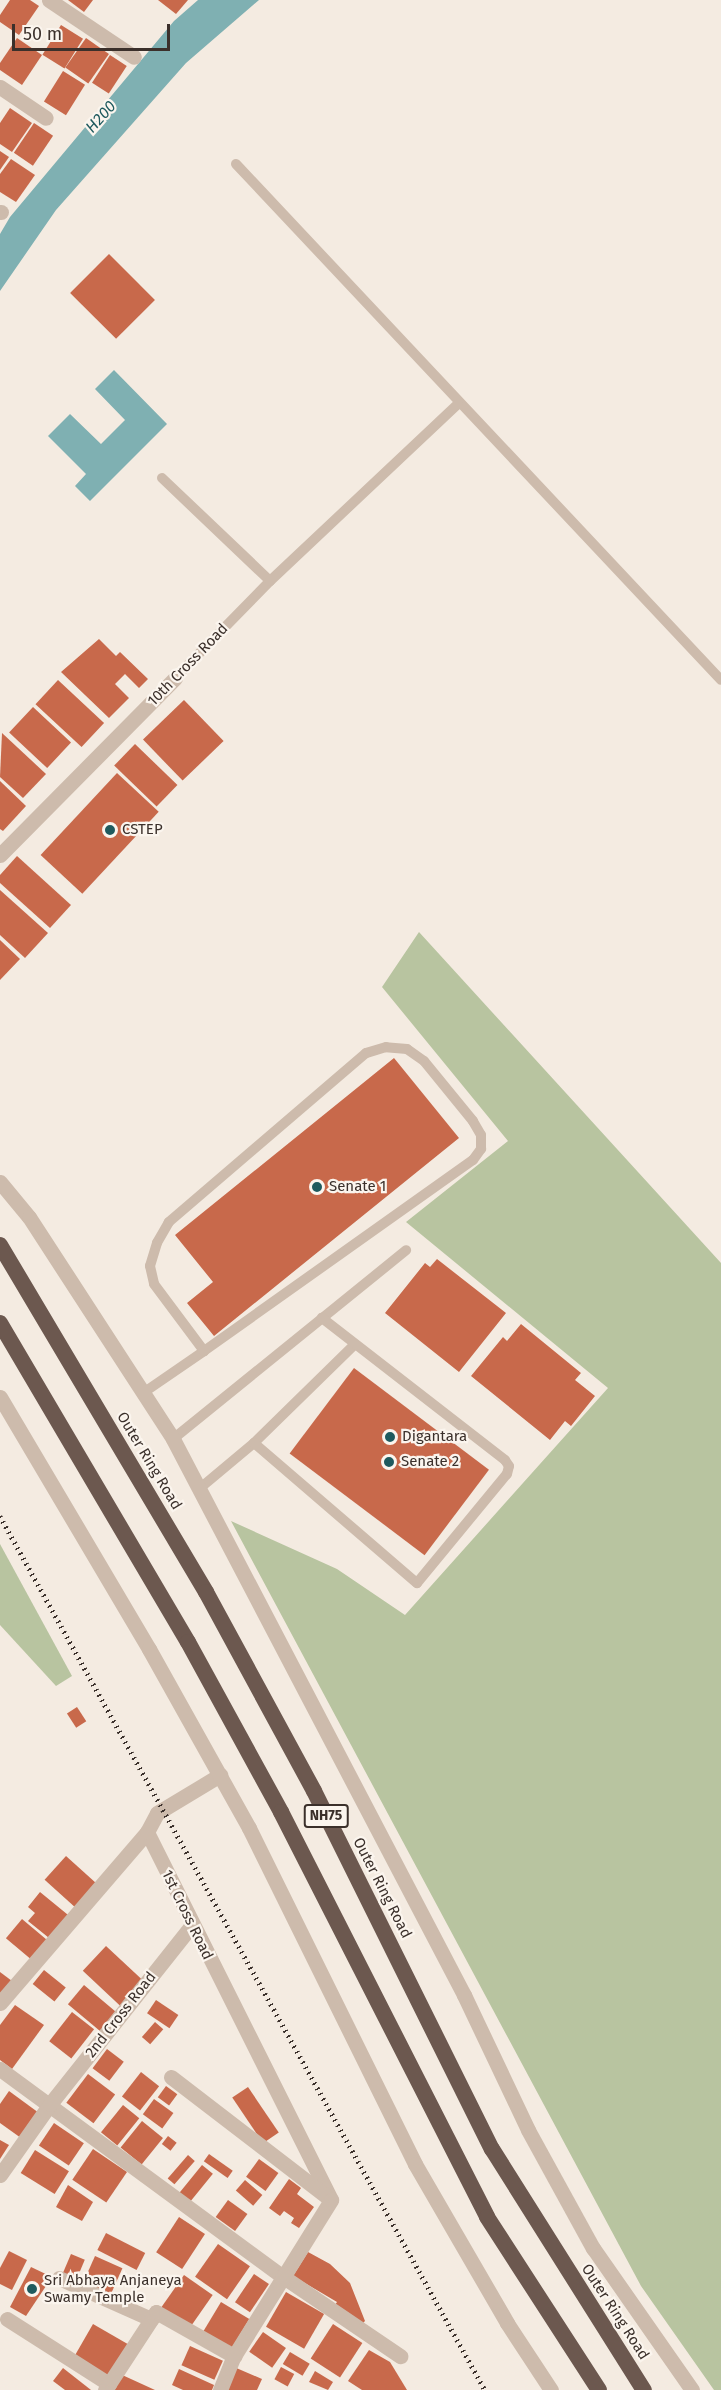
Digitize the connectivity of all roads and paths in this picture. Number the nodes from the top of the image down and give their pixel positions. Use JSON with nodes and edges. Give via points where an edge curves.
{"nodes":[{"id":1,"x":49,"y":0,"type":"edge"},
{"id":2,"x":134,"y":57,"type":"dead end"},
{"id":3,"x":0,"y":87,"type":"edge"},
{"id":4,"x":46,"y":118,"type":"dead end"},
{"id":5,"x":236,"y":164,"type":"dead end"},
{"id":6,"x":458,"y":404,"type":"junction"},
{"id":7,"x":162,"y":478,"type":"dead end"},
{"id":8,"x":270,"y":581,"type":"junction"},
{"id":9,"x":175,"y":678,"type":"joint"},
{"id":10,"x":721,"y":680,"type":"edge"},
{"id":11,"x":0,"y":855,"type":"edge"},
{"id":12,"x":0,"y":1182,"type":"edge"},
{"id":13,"x":0,"y":1245,"type":"edge"},
{"id":14,"x":406,"y":1250,"type":"dead end"},
{"id":15,"x":322,"y":1318,"type":"junction"},
{"id":16,"x":0,"y":1323,"type":"edge"},
{"id":17,"x":355,"y":1344,"type":"junction"},
{"id":18,"x":204,"y":1351,"type":"junction"},
{"id":19,"x":143,"y":1393,"type":"junction"},
{"id":20,"x":0,"y":1397,"type":"edge"},
{"id":21,"x":173,"y":1439,"type":"junction"},
{"id":22,"x":254,"y":1443,"type":"junction"},
{"id":23,"x":199,"y":1488,"type":"junction"},
{"id":24,"x":220,"y":1775,"type":"junction"},
{"id":25,"x":147,"y":1832,"type":"junction"},
{"id":26,"x":192,"y":1925,"type":"junction"},
{"id":27,"x":0,"y":2003,"type":"edge"},
{"id":28,"x":0,"y":2069,"type":"edge"},
{"id":29,"x":171,"y":2077,"type":"dead end"},
{"id":30,"x":50,"y":2104,"type":"junction"},
{"id":31,"x":0,"y":2175,"type":"edge"},
{"id":32,"x":331,"y":2200,"type":"junction"},
{"id":33,"x":282,"y":2276,"type":"junction"},
{"id":34,"x":59,"y":2278,"type":"dead end"},
{"id":35,"x":7,"y":2319,"type":"dead end"},
{"id":36,"x":151,"y":2319,"type":"junction"},
{"id":37,"x":234,"y":2356,"type":"junction"},
{"id":38,"x":400,"y":2356,"type":"dead end"},
{"id":39,"x":107,"y":2387,"type":"edge"},
{"id":40,"x":220,"y":2390,"type":"edge"},
{"id":41,"x":552,"y":2390,"type":"edge"},
{"id":42,"x":599,"y":2390,"type":"edge"},
{"id":43,"x":644,"y":2390,"type":"edge"},
{"id":44,"x":692,"y":2390,"type":"edge"}],
"edges":[{"from":1,"to":2,"type":"street"},
{"from":3,"to":4,"type":"street"},
{"from":5,"to":6,"type":"lane"},
{"from":6,"to":8,"type":"lane","name":"10th Cross Road"},
{"from":6,"to":10,"type":"lane"},
{"from":7,"to":8,"type":"lane"},
{"from":8,"to":9,"type":"lane","name":"10th Cross Road"},
{"from":9,"to":11,"type":"street","name":"10th Cross Road"},
{"from":12,"to":19,"type":"street","via":[[28,1217]]},
{"from":13,"to":43,"type":"highway","name":"Outer Ring Road","number":"NH75","via":[[221,1620],[314,1791],[492,2149]]},
{"from":14,"to":15,"type":"lane"},
{"from":15,"to":17,"type":"lane"},
{"from":15,"to":21,"type":"lane"},
{"from":16,"to":42,"type":"highway","number":"NH75","via":[[182,1632],[281,1812],[487,2217]]},
{"from":17,"to":22,"type":"lane"},
{"from":17,"to":22,"type":"lane","via":[[510,1466],[417,1583]]},
{"from":18,"to":18,"type":"lane","via":[[154,1284],[150,1266],[169,1222],[366,1053],[386,1047],[407,1049],[424,1061],[473,1121],[481,1135],[481,1149],[464,1166]]},
{"from":18,"to":19,"type":"lane"},
{"from":19,"to":21,"type":"street"},
{"from":20,"to":24,"type":"street"},
{"from":21,"to":23,"type":"street"},
{"from":22,"to":23,"type":"lane"},
{"from":23,"to":44,"type":"street","via":[[464,1995],[528,2130],[593,2247]]},
{"from":24,"to":25,"type":"street","via":[[157,1813]]},
{"from":24,"to":41,"type":"street","via":[[274,1876],[415,2164],[507,2323]]},
{"from":25,"to":26,"type":"street","name":"1st Cross Road"},
{"from":25,"to":27,"type":"street"},
{"from":26,"to":30,"type":"street","name":"2nd Cross Road"},
{"from":26,"to":32,"type":"street","name":"1st Cross Road"},
{"from":28,"to":30,"type":"street"},
{"from":29,"to":32,"type":"street"},
{"from":30,"to":31,"type":"street","name":"2nd Cross Road"},
{"from":30,"to":33,"type":"street"},
{"from":32,"to":33,"type":"street"},
{"from":33,"to":37,"type":"street"},
{"from":33,"to":38,"type":"street"},
{"from":34,"to":36,"type":"street"},
{"from":35,"to":39,"type":"street"},
{"from":36,"to":37,"type":"street","via":[[156,2312]]},
{"from":36,"to":39,"type":"street"},
{"from":37,"to":40,"type":"street"}]}
